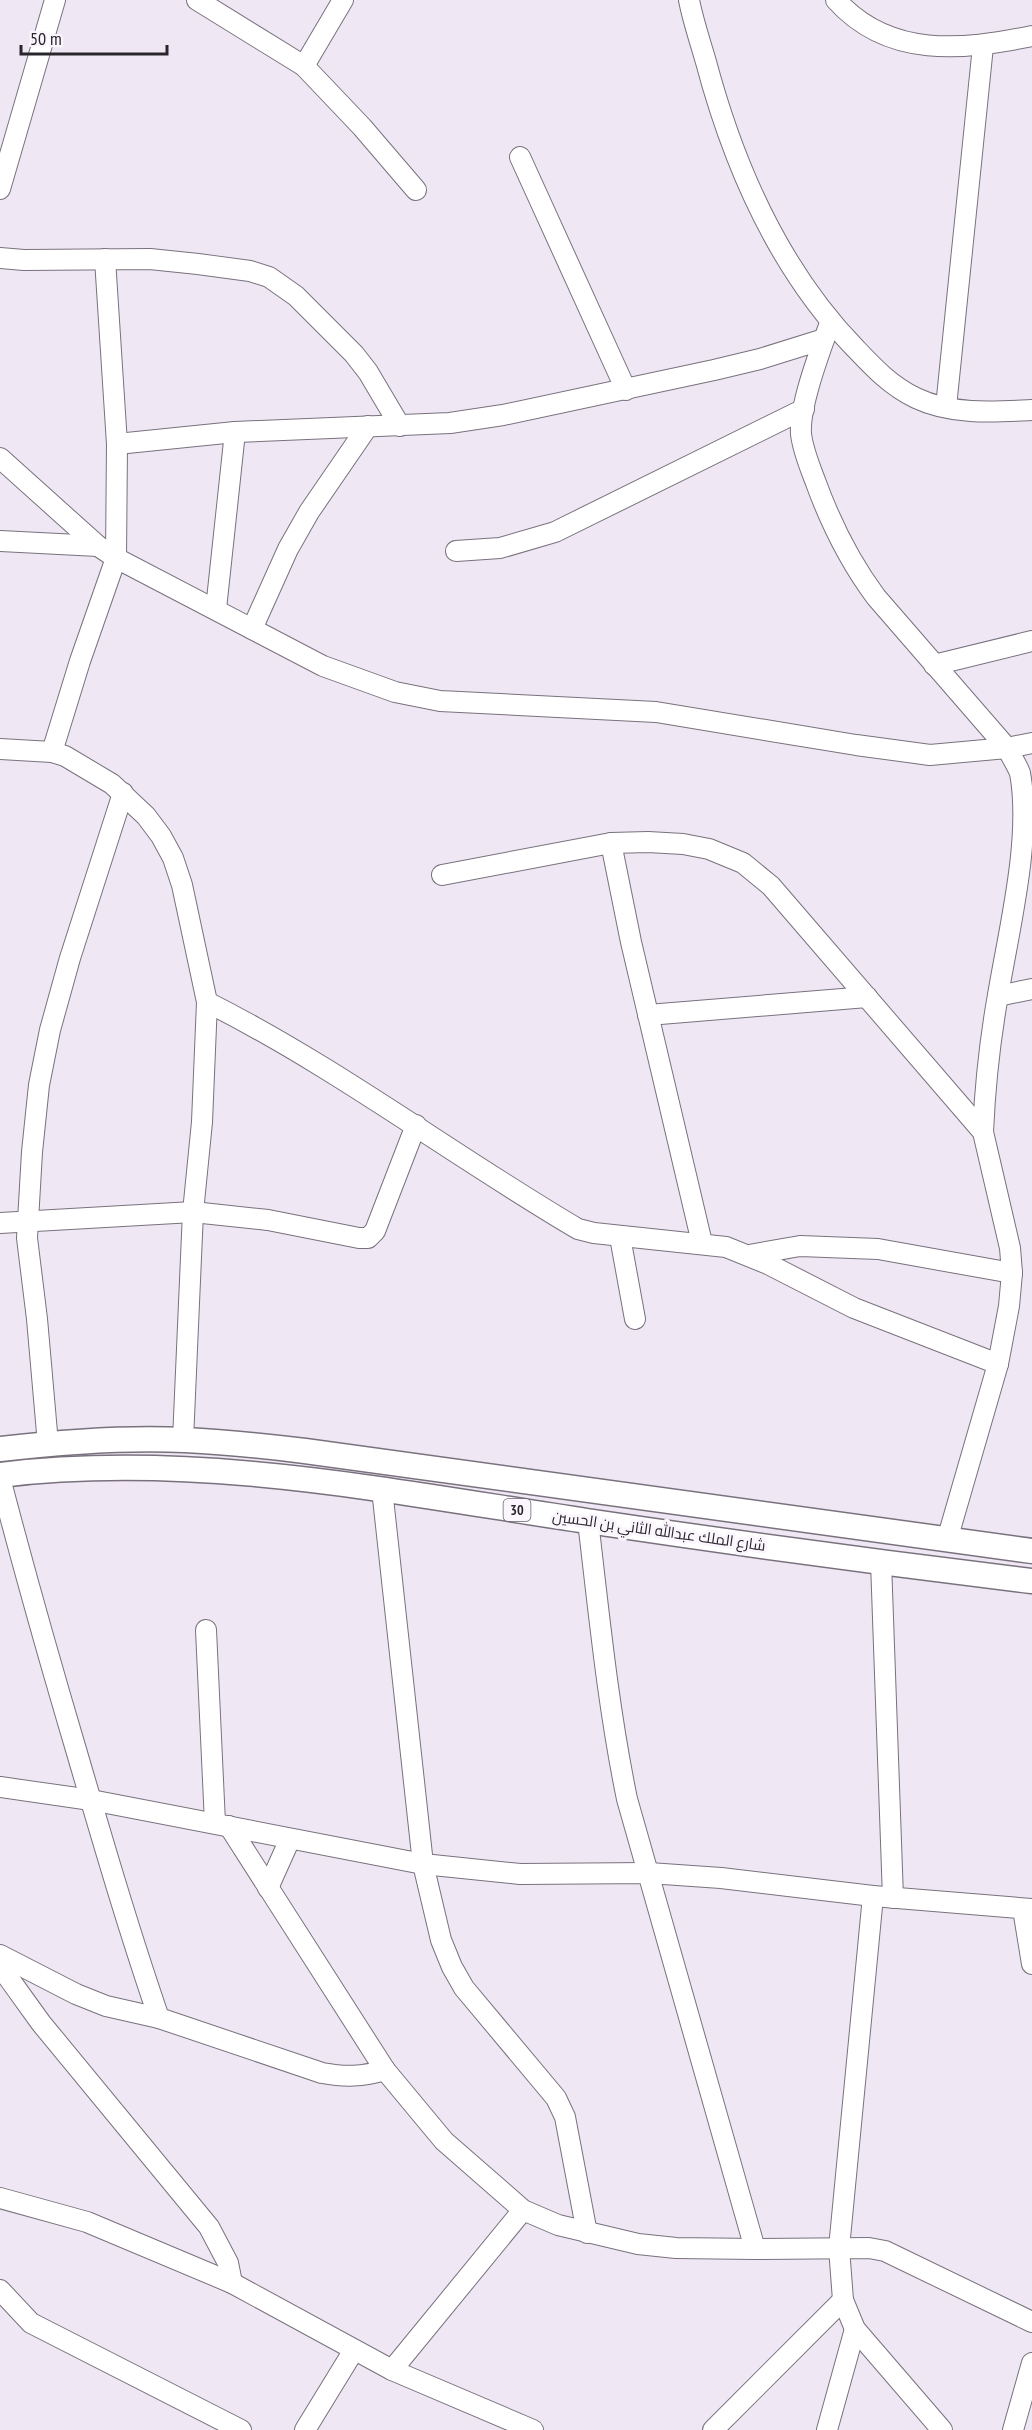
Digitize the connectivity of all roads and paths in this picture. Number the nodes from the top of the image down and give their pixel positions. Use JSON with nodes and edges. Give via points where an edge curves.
{"nodes":[{"id":1,"x":55,"y":0,"type":"edge"},
{"id":2,"x":197,"y":0,"type":"edge"},
{"id":3,"x":343,"y":0,"type":"edge"},
{"id":4,"x":689,"y":0,"type":"edge"},
{"id":5,"x":836,"y":0,"type":"edge"},
{"id":6,"x":1032,"y":36,"type":"edge"},
{"id":7,"x":983,"y":46,"type":"junction"},
{"id":8,"x":303,"y":66,"type":"junction"},
{"id":9,"x":5,"y":153,"type":"edge"},
{"id":10,"x":520,"y":157,"type":"dead end"},
{"id":11,"x":0,"y":189,"type":"edge"},
{"id":12,"x":416,"y":190,"type":"dead end"},
{"id":13,"x":0,"y":258,"type":"edge"},
{"id":14,"x":105,"y":259,"type":"junction"},
{"id":15,"x":827,"y":331,"type":"junction"},
{"id":16,"x":626,"y":390,"type":"junction"},
{"id":17,"x":946,"y":407,"type":"junction"},
{"id":18,"x":804,"y":409,"type":"junction"},
{"id":19,"x":1032,"y":410,"type":"edge"},
{"id":20,"x":368,"y":426,"type":"junction"},
{"id":21,"x":400,"y":426,"type":"junction"},
{"id":22,"x":235,"y":432,"type":"junction"},
{"id":23,"x":117,"y":444,"type":"junction"},
{"id":24,"x":0,"y":458,"type":"edge"},
{"id":25,"x":0,"y":541,"type":"edge"},
{"id":26,"x":98,"y":546,"type":"junction"},
{"id":27,"x":456,"y":552,"type":"dead end"},
{"id":28,"x":116,"y":558,"type":"junction"},
{"id":29,"x":216,"y":609,"type":"junction"},
{"id":30,"x":252,"y":629,"type":"junction"},
{"id":31,"x":1032,"y":641,"type":"edge"},
{"id":32,"x":934,"y":665,"type":"junction"},
{"id":33,"x":1032,"y":744,"type":"edge"},
{"id":34,"x":1007,"y":748,"type":"junction"},
{"id":35,"x":0,"y":749,"type":"edge"},
{"id":36,"x":52,"y":752,"type":"junction"},
{"id":37,"x":123,"y":794,"type":"junction"},
{"id":38,"x":1029,"y":806,"type":"edge"},
{"id":39,"x":611,"y":843,"type":"junction"},
{"id":40,"x":442,"y":875,"type":"dead end"},
{"id":41,"x":1032,"y":990,"type":"edge"},
{"id":42,"x":998,"y":996,"type":"junction"},
{"id":43,"x":867,"y":997,"type":"junction"},
{"id":44,"x":207,"y":1002,"type":"junction"},
{"id":45,"x":648,"y":1015,"type":"junction"},
{"id":46,"x":416,"y":1125,"type":"junction"},
{"id":47,"x":983,"y":1132,"type":"junction"},
{"id":48,"x":194,"y":1212,"type":"junction"},
{"id":49,"x":27,"y":1222,"type":"junction"},
{"id":50,"x":0,"y":1223,"type":"edge"},
{"id":51,"x":620,"y":1237,"type":"junction"},
{"id":52,"x":702,"y":1243,"type":"junction"},
{"id":53,"x":749,"y":1255,"type":"junction"},
{"id":54,"x":1012,"y":1273,"type":"junction"},
{"id":55,"x":635,"y":1319,"type":"dead end"},
{"id":56,"x":998,"y":1364,"type":"junction"},
{"id":57,"x":183,"y":1440,"type":"junction"},
{"id":58,"x":48,"y":1444,"type":"junction"},
{"id":59,"x":0,"y":1449,"type":"edge"},
{"id":60,"x":0,"y":1476,"type":"edge"},
{"id":61,"x":503,"y":1478,"type":"junction"},
{"id":62,"x":535,"y":1483,"type":"junction"},
{"id":63,"x":381,"y":1490,"type":"junction"},
{"id":64,"x":501,"y":1508,"type":"junction"},
{"id":65,"x":533,"y":1513,"type":"junction"},
{"id":66,"x":588,"y":1521,"type":"junction"},
{"id":67,"x":947,"y":1540,"type":"junction"},
{"id":68,"x":1032,"y":1551,"type":"edge"},
{"id":69,"x":880,"y":1562,"type":"junction"},
{"id":70,"x":1032,"y":1581,"type":"edge"},
{"id":71,"x":206,"y":1630,"type":"dead end"},
{"id":72,"x":0,"y":1787,"type":"edge"},
{"id":73,"x":91,"y":1800,"type":"junction"},
{"id":74,"x":221,"y":1825,"type":"junction"},
{"id":75,"x":290,"y":1839,"type":"junction"},
{"id":76,"x":423,"y":1864,"type":"junction"},
{"id":77,"x":649,"y":1874,"type":"junction"},
{"id":78,"x":268,"y":1888,"type":"junction"},
{"id":79,"x":873,"y":1896,"type":"junction"},
{"id":80,"x":893,"y":1898,"type":"junction"},
{"id":81,"x":1028,"y":1909,"type":"edge"},
{"id":82,"x":0,"y":1955,"type":"edge"},
{"id":83,"x":1032,"y":1964,"type":"edge"},
{"id":84,"x":0,"y":1966,"type":"edge"},
{"id":85,"x":159,"y":2018,"type":"junction"},
{"id":86,"x":385,"y":2070,"type":"junction"},
{"id":87,"x":0,"y":2198,"type":"edge"},
{"id":88,"x":523,"y":2210,"type":"junction"},
{"id":89,"x":587,"y":2233,"type":"junction"},
{"id":90,"x":839,"y":2248,"type":"junction"},
{"id":91,"x":755,"y":2249,"type":"junction"},
{"id":92,"x":232,"y":2283,"type":"junction"},
{"id":93,"x":0,"y":2290,"type":"edge"},
{"id":94,"x":843,"y":2300,"type":"junction"},
{"id":95,"x":1032,"y":2322,"type":"edge"},
{"id":96,"x":855,"y":2329,"type":"junction"},
{"id":97,"x":354,"y":2350,"type":"junction"},
{"id":98,"x":1032,"y":2363,"type":"edge"},
{"id":99,"x":392,"y":2370,"type":"junction"},
{"id":100,"x":241,"y":2430,"type":"edge"},
{"id":101,"x":305,"y":2430,"type":"edge"},
{"id":102,"x":533,"y":2430,"type":"edge"},
{"id":103,"x":713,"y":2430,"type":"edge"},
{"id":104,"x":827,"y":2430,"type":"edge"},
{"id":105,"x":942,"y":2430,"type":"edge"},
{"id":106,"x":1013,"y":2430,"type":"edge"}],
"edges":[{"from":1,"to":9,"type":"street"},
{"from":2,"to":8,"type":"street"},
{"from":3,"to":8,"type":"street"},
{"from":4,"to":15,"type":"street","via":[[715,97],[741,169],[759,211]]},
{"from":5,"to":7,"type":"street","via":[[875,30],[899,40],[940,47]]},
{"from":6,"to":7,"type":"street"},
{"from":7,"to":17,"type":"street"},
{"from":8,"to":12,"type":"street"},
{"from":9,"to":11,"type":"street"},
{"from":10,"to":16,"type":"street"},
{"from":13,"to":14,"type":"street"},
{"from":14,"to":21,"type":"street","via":[[150,259],[250,271],[282,284],[354,354]]},
{"from":14,"to":23,"type":"street"},
{"from":15,"to":16,"type":"street","via":[[760,359]]},
{"from":15,"to":17,"type":"street","via":[[883,378],[917,398]]},
{"from":15,"to":18,"type":"street"},
{"from":16,"to":21,"type":"street","via":[[502,415]]},
{"from":17,"to":19,"type":"street","via":[[974,412]]},
{"from":18,"to":27,"type":"street","via":[[555,532],[500,548]]},
{"from":18,"to":32,"type":"street","via":[[801,433],[806,457],[841,541],[876,597]]},
{"from":20,"to":21,"type":"street"},
{"from":20,"to":22,"type":"street"},
{"from":20,"to":30,"type":"street","via":[[309,512]]},
{"from":22,"to":23,"type":"street"},
{"from":22,"to":29,"type":"street"},
{"from":23,"to":28,"type":"street"},
{"from":24,"to":26,"type":"street"},
{"from":25,"to":26,"type":"street"},
{"from":26,"to":28,"type":"street"},
{"from":28,"to":29,"type":"street"},
{"from":28,"to":36,"type":"street"},
{"from":29,"to":30,"type":"street"},
{"from":30,"to":34,"type":"street","via":[[354,679],[440,701],[656,712],[930,755]]},
{"from":31,"to":32,"type":"street"},
{"from":32,"to":34,"type":"street"},
{"from":33,"to":34,"type":"street"},
{"from":34,"to":38,"type":"street","via":[[1020,773]]},
{"from":35,"to":36,"type":"street"},
{"from":36,"to":37,"type":"street","via":[[88,768]]},
{"from":37,"to":44,"type":"street","via":[[146,816],[173,858]]},
{"from":37,"to":49,"type":"street","via":[[50,1030],[39,1085]]},
{"from":38,"to":42,"type":"street","via":[[1022,874]]},
{"from":39,"to":40,"type":"street"},
{"from":39,"to":43,"type":"street","via":[[683,844],[709,849],[742,864],[771,886]]},
{"from":39,"to":45,"type":"street"},
{"from":41,"to":42,"type":"street"},
{"from":42,"to":47,"type":"street"},
{"from":43,"to":45,"type":"street"},
{"from":43,"to":47,"type":"street"},
{"from":44,"to":46,"type":"street","via":[[342,1077]]},
{"from":44,"to":48,"type":"street"},
{"from":45,"to":52,"type":"street"},
{"from":46,"to":48,"type":"street","via":[[375,1231],[368,1238]]},
{"from":46,"to":51,"type":"street","via":[[578,1228]]},
{"from":47,"to":54,"type":"street","via":[[1003,1209]]},
{"from":48,"to":49,"type":"street"},
{"from":48,"to":57,"type":"street"},
{"from":49,"to":50,"type":"street"},
{"from":49,"to":58,"type":"street"},
{"from":51,"to":52,"type":"street"},
{"from":51,"to":55,"type":"street"},
{"from":52,"to":53,"type":"street"},
{"from":53,"to":54,"type":"street","via":[[800,1246],[878,1249]]},
{"from":53,"to":56,"type":"street","via":[[854,1308]]},
{"from":54,"to":56,"type":"street","via":[[1010,1306]]},
{"from":56,"to":67,"type":"street"},
{"from":57,"to":58,"type":"main road","name":"شارع الملك عبدالله الثاني بن الحسين","number":"30"},
{"from":57,"to":61,"type":"main road","name":"شارع الملك عبدالله الثاني بن الحسين","number":"30","via":[[305,1450]]},
{"from":58,"to":59,"type":"main road","name":"شارع الملك عبدالله الثاني بن الحسين","number":"30"},
{"from":60,"to":63,"type":"main road","name":"شارع الملك عبدالله الثاني بن الحسين","number":"30","via":[[90,1468],[164,1467]]},
{"from":60,"to":73,"type":"street"},
{"from":61,"to":62,"type":"main road","name":"شارع الملك عبدالله الثاني بن الحسين","number":"30"},
{"from":61,"to":64,"type":"main road"},
{"from":62,"to":65,"type":"main road"},
{"from":62,"to":67,"type":"main road","name":"شارع الملك عبدالله الثاني بن الحسين","number":"30"},
{"from":63,"to":64,"type":"main road","name":"شارع الملك عبدالله الثاني بن الحسين","number":"30"},
{"from":63,"to":76,"type":"street"},
{"from":64,"to":65,"type":"main road","name":"شارع الملك عبدالله الثاني بن الحسين","number":"30"},
{"from":65,"to":66,"type":"main road","name":"شارع الملك عبدالله الثاني بن الحسين","number":"30"},
{"from":66,"to":69,"type":"main road","name":"شارع الملك عبدالله الثاني بن الحسين","number":"30"},
{"from":66,"to":77,"type":"street","via":[[619,1756]]},
{"from":67,"to":68,"type":"main road","name":"شارع الملك عبدالله الثاني بن الحسين","number":"30"},
{"from":69,"to":70,"type":"main road","name":"شارع الملك عبدالله الثاني بن الحسين","number":"30"},
{"from":69,"to":80,"type":"street"},
{"from":71,"to":74,"type":"street"},
{"from":72,"to":73,"type":"street"},
{"from":73,"to":74,"type":"street"},
{"from":73,"to":85,"type":"street"},
{"from":74,"to":75,"type":"street"},
{"from":74,"to":78,"type":"street"},
{"from":75,"to":76,"type":"street"},
{"from":75,"to":78,"type":"street"},
{"from":76,"to":77,"type":"street","via":[[520,1874]]},
{"from":76,"to":89,"type":"street","via":[[441,1940],[452,1967],[464,1988],[544,2081],[565,2117]]},
{"from":77,"to":79,"type":"street","via":[[772,1883]]},
{"from":77,"to":91,"type":"street"},
{"from":78,"to":86,"type":"street"},
{"from":79,"to":80,"type":"street"},
{"from":79,"to":90,"type":"street"},
{"from":80,"to":81,"type":"street"},
{"from":81,"to":83,"type":"street"},
{"from":82,"to":85,"type":"street","via":[[106,2006]]},
{"from":84,"to":92,"type":"street","via":[[41,2024],[209,2227],[228,2263]]},
{"from":85,"to":86,"type":"street","via":[[322,2073],[362,2077]]},
{"from":86,"to":88,"type":"street","via":[[444,2141]]},
{"from":87,"to":92,"type":"street","via":[[87,2222]]},
{"from":88,"to":89,"type":"street"},
{"from":88,"to":99,"type":"street"},
{"from":89,"to":91,"type":"street","via":[[667,2247]]},
{"from":90,"to":91,"type":"street"},
{"from":90,"to":94,"type":"street"},
{"from":90,"to":95,"type":"street","via":[[869,2248],[894,2254]]},
{"from":92,"to":97,"type":"street"},
{"from":93,"to":100,"type":"street","via":[[31,2323]]},
{"from":94,"to":96,"type":"street"},
{"from":94,"to":103,"type":"street"},
{"from":96,"to":104,"type":"street"},
{"from":96,"to":105,"type":"street"},
{"from":97,"to":99,"type":"street"},
{"from":97,"to":101,"type":"street"},
{"from":98,"to":106,"type":"street"},
{"from":99,"to":102,"type":"street"}]}
